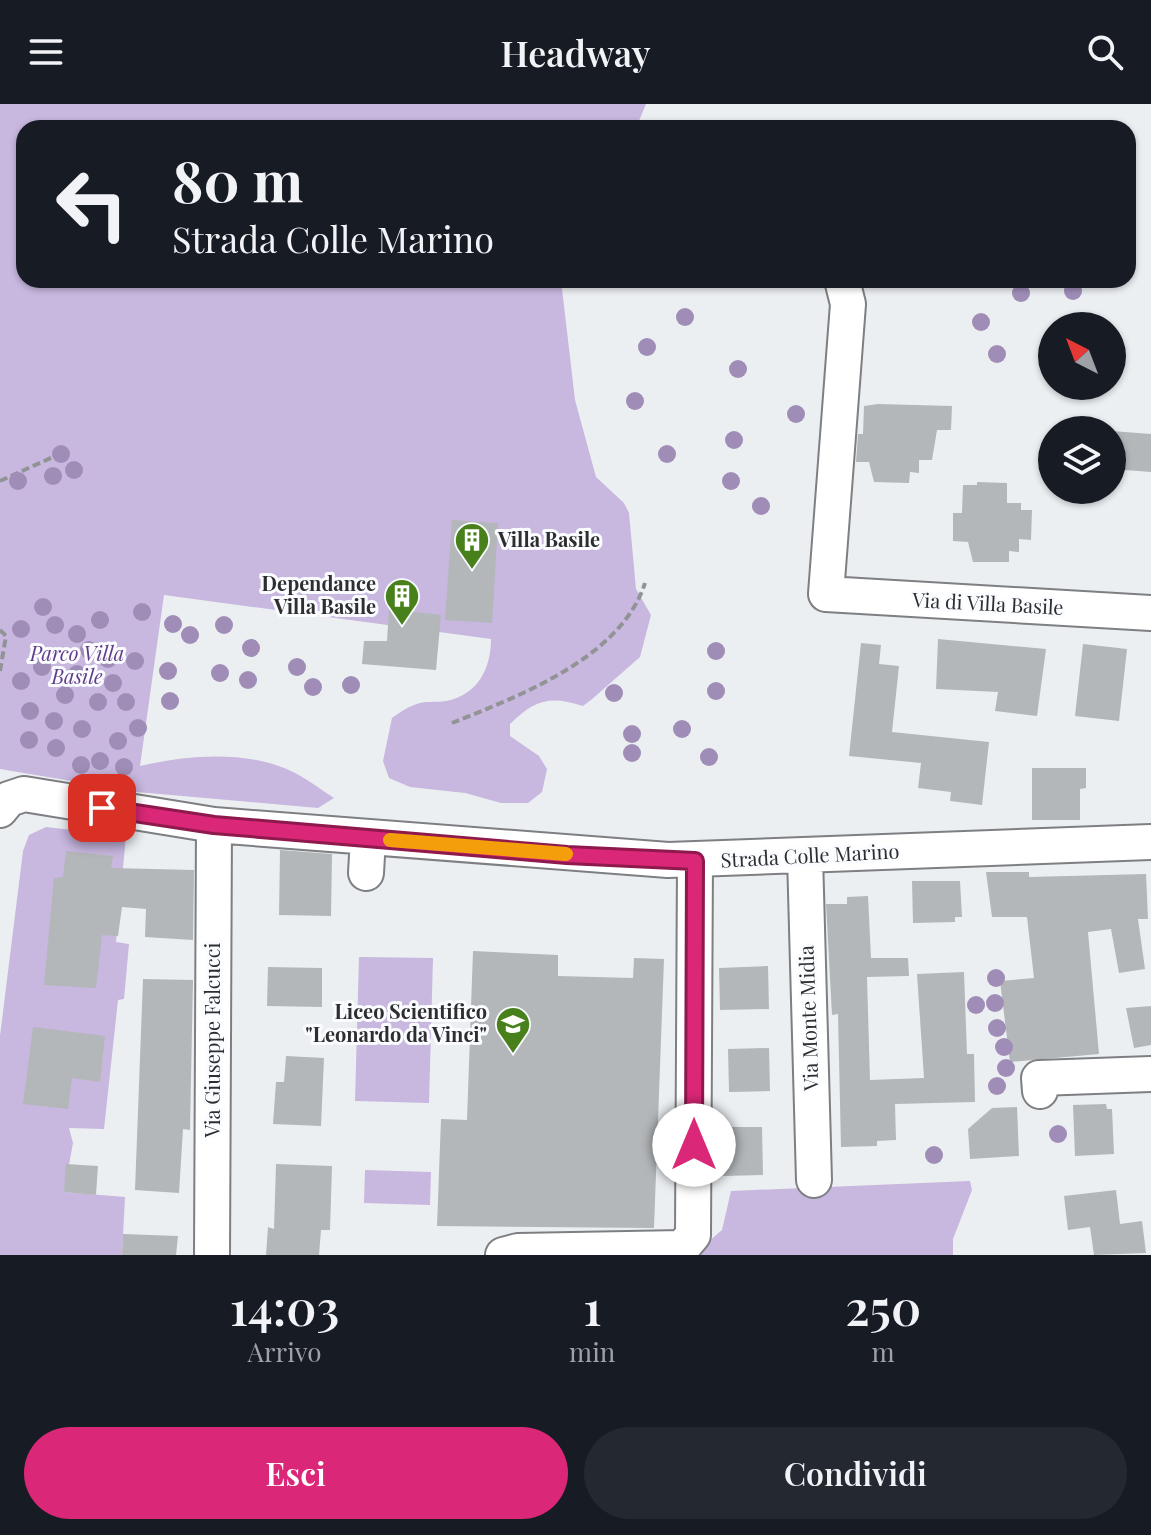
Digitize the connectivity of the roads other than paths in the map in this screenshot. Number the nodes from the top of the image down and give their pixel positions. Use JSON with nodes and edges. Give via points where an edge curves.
{"nodes":[{"id":1,"x":844,"y":288,"type":"edge"},
{"id":2,"x":1151,"y":613,"type":"edge"},
{"id":3,"x":2,"y":803,"type":"edge"},
{"id":4,"x":214,"y":825,"type":"junction"},
{"id":5,"x":368,"y":838,"type":"junction"},
{"id":6,"x":1151,"y":842,"type":"edge"},
{"id":7,"x":805,"y":856,"type":"junction"},
{"id":8,"x":695,"y":861,"type":"junction"},
{"id":9,"x":366,"y":873,"type":"dead end"},
{"id":10,"x":1151,"y":1074,"type":"edge"},
{"id":11,"x":1040,"y":1091,"type":"dead end"},
{"id":12,"x":814,"y":1180,"type":"dead end"},
{"id":13,"x":212,"y":1255,"type":"edge"},
{"id":14,"x":503,"y":1255,"type":"edge"}],
"edges":[{"from":1,"to":2,"type":"street","name":"Via di Villa Basile","via":[[848,304],[826,594]]},
{"from":3,"to":4,"type":"street","name":"Strada Colle Marino","via":[[24,794]]},
{"from":4,"to":5,"type":"street","name":"Strada Colle Marino"},
{"from":4,"to":13,"type":"street","name":"Via Giuseppe Falcucci"},
{"from":5,"to":8,"type":"street","name":"Strada Colle Marino"},
{"from":5,"to":9,"type":"street"},
{"from":6,"to":7,"type":"street","name":"Strada Colle Marino"},
{"from":7,"to":8,"type":"street","name":"Strada Colle Marino"},
{"from":7,"to":12,"type":"street","name":"Via Monte Midia"},
{"from":8,"to":14,"type":"street","via":[[693,1235],[682,1248]]},
{"from":10,"to":11,"type":"street","via":[[1039,1078]]}]}
